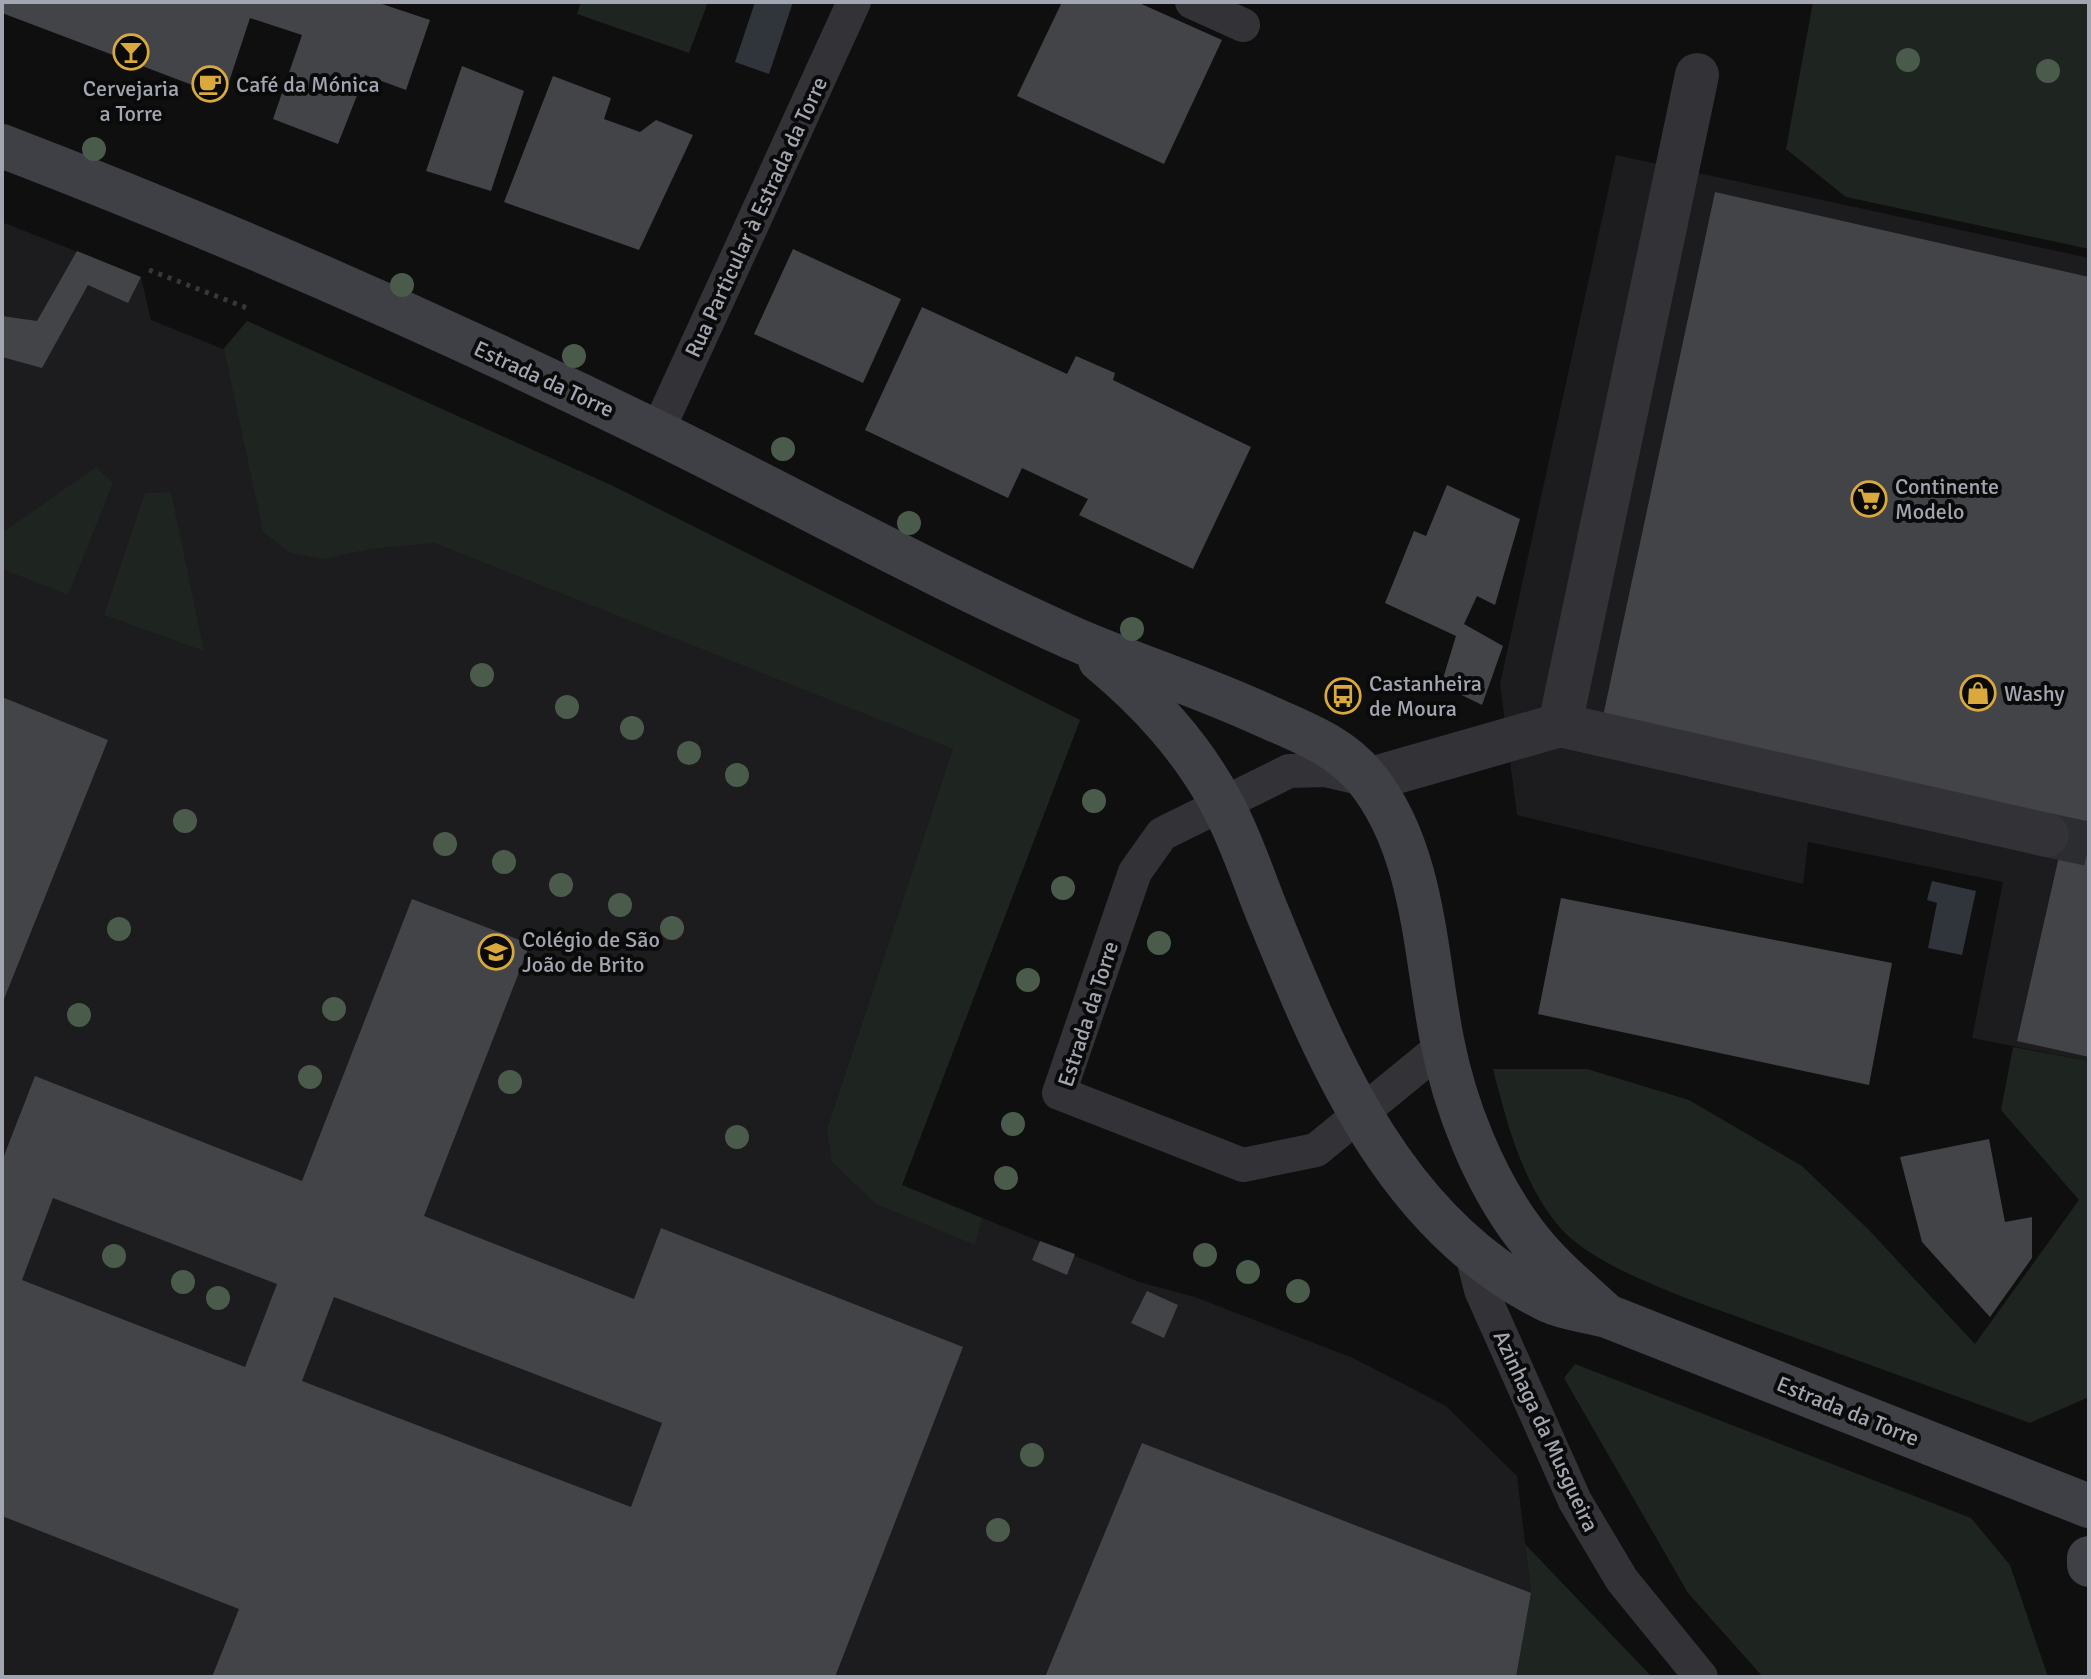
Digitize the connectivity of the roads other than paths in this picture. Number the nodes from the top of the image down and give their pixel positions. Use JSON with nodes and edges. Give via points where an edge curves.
{"nodes":[{"id":1,"x":854,"y":2,"type":"edge"},
{"id":2,"x":1192,"y":2,"type":"edge"},
{"id":3,"x":1243,"y":25,"type":"dead end"},
{"id":4,"x":1697,"y":75,"type":"dead end"},
{"id":5,"x":2,"y":146,"type":"edge"},
{"id":6,"x":657,"y":432,"type":"junction"},
{"id":7,"x":1073,"y":638,"type":"junction"},
{"id":8,"x":1560,"y":725,"type":"junction"},
{"id":9,"x":1368,"y":780,"type":"junction"},
{"id":10,"x":1222,"y":803,"type":"junction"},
{"id":11,"x":2047,"y":835,"type":"tunnel mouth"},
{"id":12,"x":1443,"y":1046,"type":"junction"},
{"id":13,"x":1359,"y":1115,"type":"junction"},
{"id":14,"x":1471,"y":1250,"type":"junction"},
{"id":15,"x":1607,"y":1316,"type":"junction"},
{"id":16,"x":2089,"y":1506,"type":"edge"},
{"id":17,"x":2089,"y":1558,"type":"edge"},
{"id":18,"x":2089,"y":1565,"type":"edge"},
{"id":19,"x":1701,"y":1677,"type":"edge"}],
"edges":[{"from":1,"to":6,"type":"lane","name":"Rua Particular à Estrada da Torre"},
{"from":2,"to":3,"type":"lane"},
{"from":4,"to":8,"type":"street"},
{"from":5,"to":6,"type":"street","name":"Estrada da Torre","via":[[346,287]]},
{"from":6,"to":7,"type":"street","name":"Estrada da Torre"},
{"from":7,"to":9,"type":"street","name":"Estrada da Torre","via":[[1204,687],[1324,742]]},
{"from":7,"to":10,"type":"street","name":"Estrada da Torre","via":[[1142,696],[1183,741]]},
{"from":8,"to":9,"type":"street"},
{"from":8,"to":11,"type":"street"},
{"from":9,"to":10,"type":"lane","name":"Estrada da Torre","via":[[1325,770],[1289,771]]},
{"from":9,"to":12,"type":"street","name":"Estrada da Torre","via":[[1405,853]]},
{"from":10,"to":13,"type":"street","name":"Estrada da Torre","via":[[1302,999]]},
{"from":10,"to":13,"type":"lane","name":"Estrada da Torre","via":[[1162,834],[1135,872],[1059,1093],[1243,1165],[1316,1150]]},
{"from":12,"to":13,"type":"lane","name":"Estrada da Torre"},
{"from":12,"to":15,"type":"street","name":"Estrada da Torre","via":[[1472,1136],[1503,1202],[1527,1237]]},
{"from":13,"to":14,"type":"street","name":"Estrada da Torre","via":[[1418,1200]]},
{"from":14,"to":15,"type":"street","name":"Estrada da Torre","via":[[1551,1302]]},
{"from":14,"to":19,"type":"lane","name":"Azinhaga da Musgueira","via":[[1481,1290],[1575,1501],[1622,1580]]},
{"from":15,"to":16,"type":"street","name":"Estrada da Torre"},
{"from":17,"to":18,"type":"street"}]}
